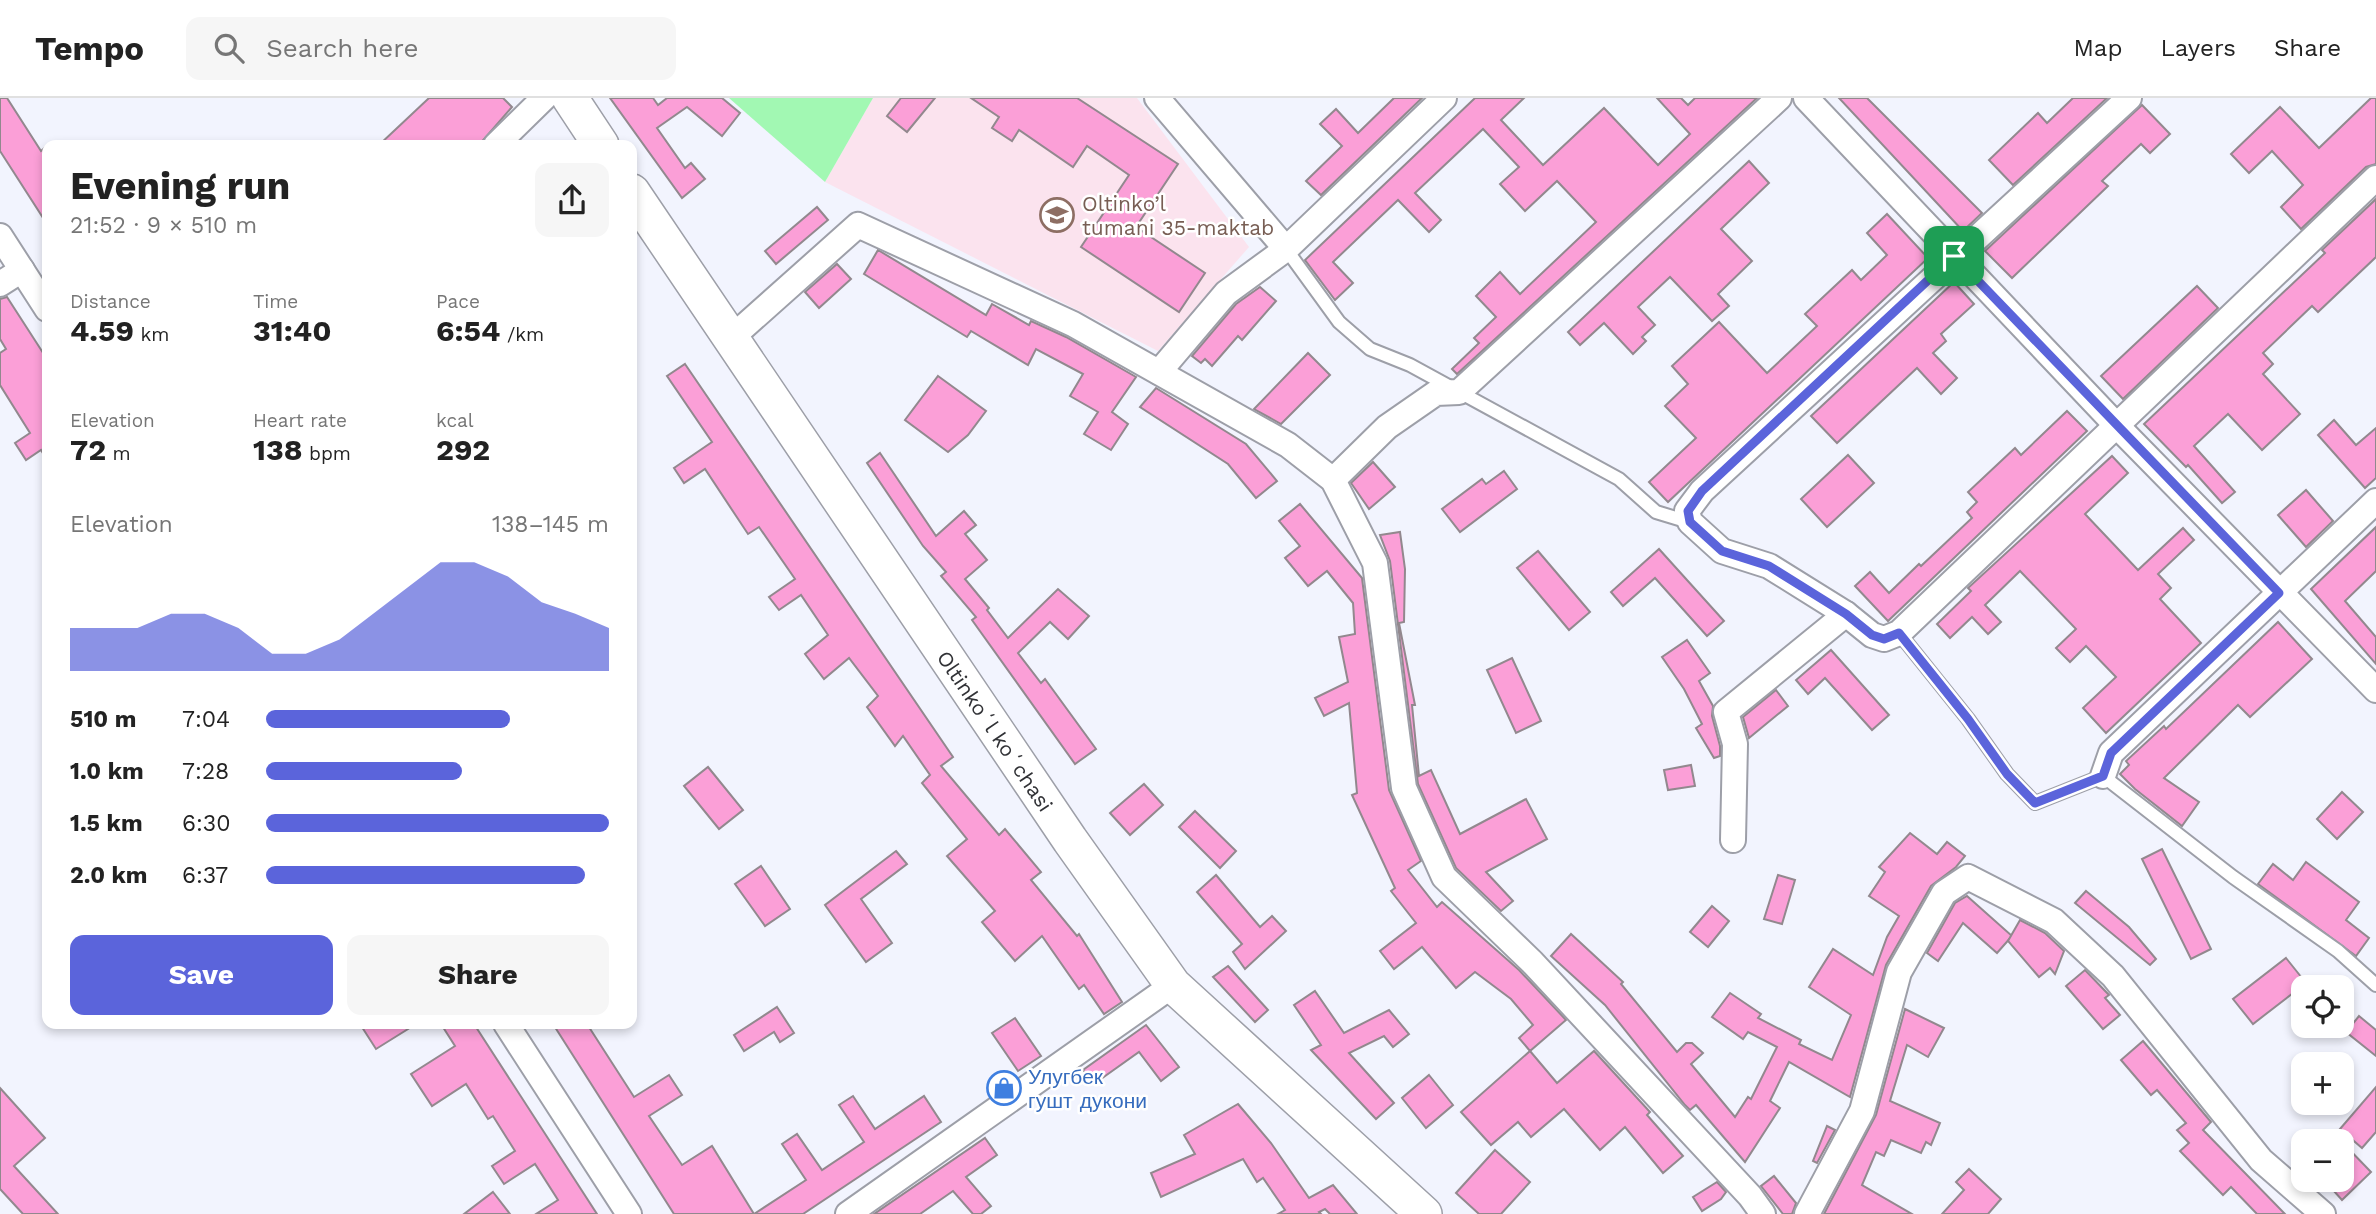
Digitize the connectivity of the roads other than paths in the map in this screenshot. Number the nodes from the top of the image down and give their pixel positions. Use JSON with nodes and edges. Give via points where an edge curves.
{"nodes":[{"id":1,"x":544,"y":98,"type":"edge"},
{"id":2,"x":570,"y":98,"type":"edge"},
{"id":3,"x":1157,"y":98,"type":"edge"},
{"id":4,"x":1444,"y":98,"type":"edge"},
{"id":5,"x":1779,"y":98,"type":"edge"},
{"id":6,"x":1806,"y":98,"type":"edge"},
{"id":7,"x":2129,"y":98,"type":"edge"},
{"id":8,"x":501,"y":140,"type":"edge"},
{"id":9,"x":598,"y":140,"type":"edge"},
{"id":10,"x":2376,"y":178,"type":"edge"},
{"id":11,"x":637,"y":200,"type":"edge"},
{"id":12,"x":0,"y":236,"type":"edge"},
{"id":13,"x":1286,"y":249,"type":"junction"},
{"id":14,"x":1954,"y":256,"type":"junction"},
{"id":15,"x":22,"y":270,"type":"junction"},
{"id":16,"x":0,"y":284,"type":"edge"},
{"id":17,"x":42,"y":301,"type":"edge"},
{"id":18,"x":729,"y":340,"type":"junction"},
{"id":19,"x":1159,"y":372,"type":"junction"},
{"id":20,"x":1459,"y":392,"type":"junction"},
{"id":21,"x":2118,"y":427,"type":"junction"},
{"id":22,"x":1333,"y":480,"type":"junction"},
{"id":23,"x":2376,"y":501,"type":"edge"},
{"id":24,"x":1690,"y":522,"type":"junction"},
{"id":25,"x":2279,"y":593,"type":"junction"},
{"id":26,"x":1846,"y":614,"type":"junction"},
{"id":27,"x":1899,"y":633,"type":"junction"},
{"id":28,"x":2376,"y":690,"type":"edge"},
{"id":29,"x":2103,"y":776,"type":"junction"},
{"id":30,"x":1733,"y":840,"type":"dead end"},
{"id":31,"x":1173,"y":985,"type":"junction"},
{"id":32,"x":2376,"y":985,"type":"edge"},
{"id":33,"x":509,"y":1029,"type":"edge"},
{"id":34,"x":629,"y":1214,"type":"edge"},
{"id":35,"x":848,"y":1214,"type":"edge"},
{"id":36,"x":1424,"y":1214,"type":"edge"},
{"id":37,"x":1763,"y":1214,"type":"edge"},
{"id":38,"x":1807,"y":1214,"type":"edge"},
{"id":39,"x":2323,"y":1214,"type":"edge"}],
"edges":[{"from":1,"to":8,"type":"street"},
{"from":2,"to":9,"type":"main road"},
{"from":3,"to":13,"type":"street"},
{"from":4,"to":13,"type":"street"},
{"from":5,"to":20,"type":"street"},
{"from":6,"to":14,"type":"street"},
{"from":7,"to":14,"type":"street"},
{"from":10,"to":21,"type":"street"},
{"from":11,"to":18,"type":"main road","name":"Oltinkoʻl koʻchasi"},
{"from":12,"to":15,"type":"street"},
{"from":13,"to":19,"type":"street","via":[[1226,293]]},
{"from":13,"to":20,"type":"lane","via":[[1339,322],[1370,349]]},
{"from":14,"to":21,"type":"street"},
{"from":14,"to":24,"type":"street","via":[[1702,491],[1688,511]]},
{"from":15,"to":16,"type":"street"},
{"from":15,"to":17,"type":"street"},
{"from":18,"to":19,"type":"street","via":[[859,225],[1073,324]]},
{"from":18,"to":31,"type":"main road","name":"Oltinkoʻl koʻchasi"},
{"from":19,"to":22,"type":"street","via":[[1288,445]]},
{"from":20,"to":22,"type":"street","via":[[1436,393],[1387,427]]},
{"from":20,"to":24,"type":"lane","via":[[1619,479],[1656,512]]},
{"from":21,"to":25,"type":"street"},
{"from":21,"to":27,"type":"street"},
{"from":22,"to":37,"type":"street","via":[[1375,563],[1404,788],[1444,877],[1532,962]]},
{"from":23,"to":25,"type":"street"},
{"from":24,"to":26,"type":"street","via":[[1722,551],[1769,566]]},
{"from":25,"to":28,"type":"street"},
{"from":25,"to":29,"type":"street","via":[[2111,753]]},
{"from":26,"to":27,"type":"street","via":[[1872,635],[1884,639]]},
{"from":26,"to":30,"type":"street","via":[[1726,712],[1735,744]]},
{"from":27,"to":29,"type":"lane","via":[[2007,774],[2035,803]]},
{"from":29,"to":32,"type":"lane","via":[[2338,951]]},
{"from":31,"to":35,"type":"street"},
{"from":31,"to":36,"type":"main road","name":"Oltinkoʻl koʻchasi"},
{"from":33,"to":34,"type":"street"},
{"from":38,"to":39,"type":"street","via":[[1862,1111],[1899,972],[1944,893],[1968,877],[2054,921],[2113,976],[2261,1160]]}]}
